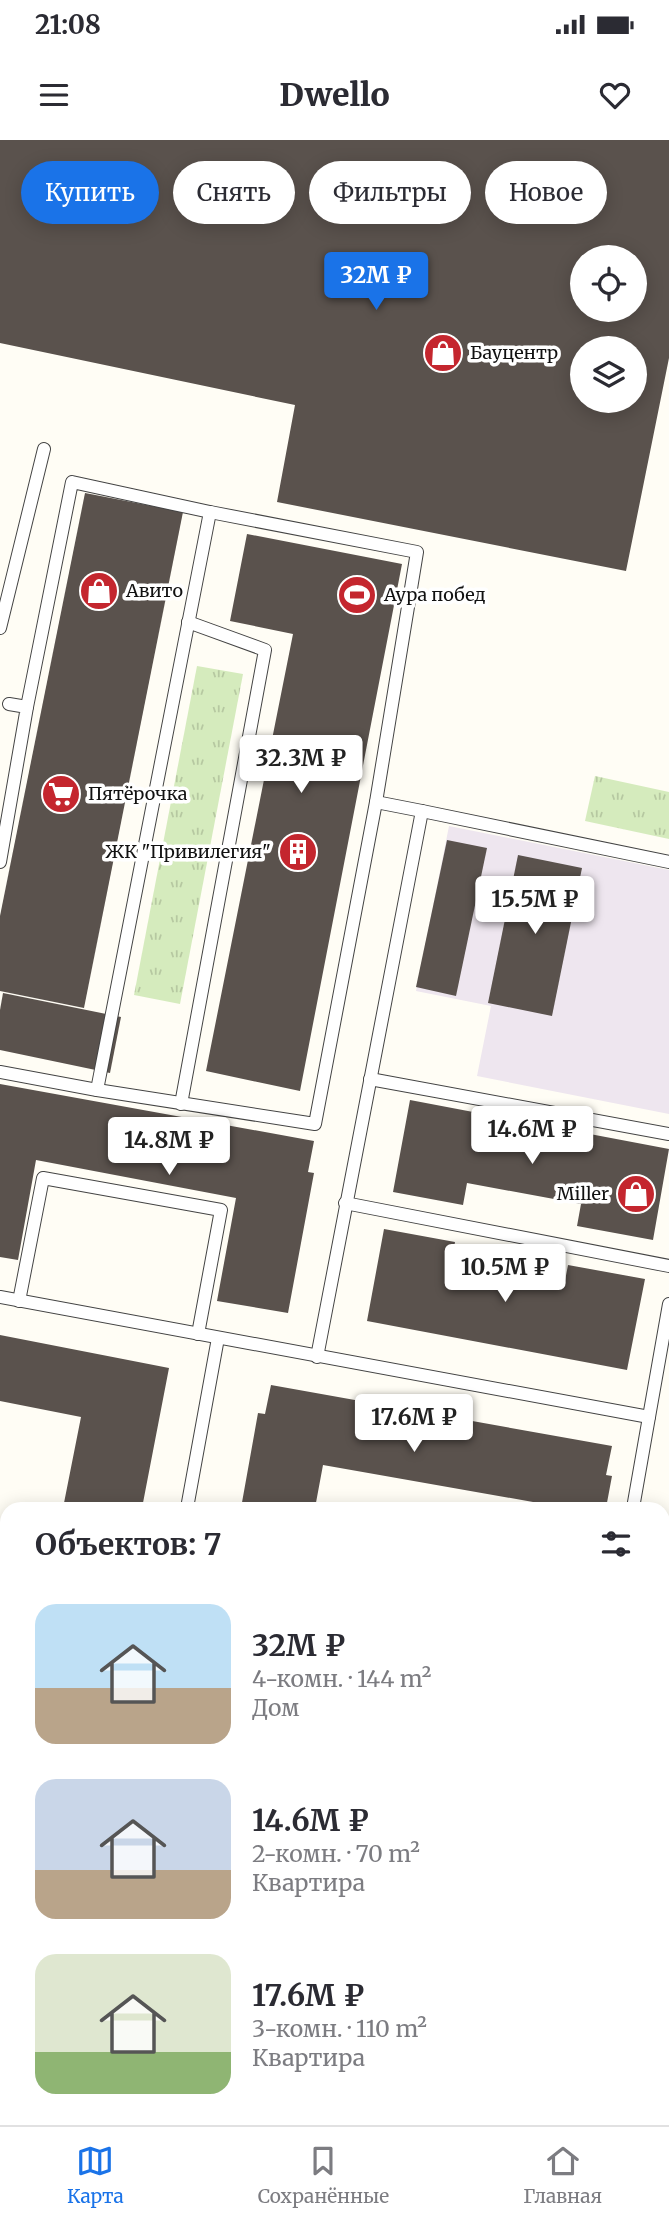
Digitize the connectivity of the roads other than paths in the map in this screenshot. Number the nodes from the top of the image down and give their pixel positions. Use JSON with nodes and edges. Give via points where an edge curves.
{"nodes":[{"id":1,"x":44,"y":449,"type":"dead end"},
{"id":2,"x":210,"y":512,"type":"junction"},
{"id":3,"x":188,"y":622,"type":"junction"},
{"id":4,"x":0,"y":628,"type":"edge"},
{"id":5,"x":9,"y":704,"type":"dead end"},
{"id":6,"x":27,"y":707,"type":"junction"},
{"id":7,"x":376,"y":802,"type":"junction"},
{"id":8,"x":422,"y":811,"type":"junction"},
{"id":9,"x":0,"y":862,"type":"edge"},
{"id":10,"x":669,"y":862,"type":"edge"},
{"id":11,"x":0,"y":1072,"type":"edge"},
{"id":12,"x":370,"y":1079,"type":"junction"},
{"id":13,"x":97,"y":1090,"type":"junction"},
{"id":14,"x":181,"y":1104,"type":"junction"},
{"id":15,"x":669,"y":1134,"type":"edge"},
{"id":16,"x":345,"y":1203,"type":"junction"},
{"id":17,"x":669,"y":1266,"type":"edge"},
{"id":18,"x":0,"y":1297,"type":"edge"},
{"id":19,"x":19,"y":1301,"type":"junction"},
{"id":20,"x":669,"y":1304,"type":"edge"},
{"id":21,"x":198,"y":1334,"type":"junction"},
{"id":22,"x":218,"y":1338,"type":"junction"},
{"id":23,"x":317,"y":1357,"type":"junction"},
{"id":24,"x":649,"y":1417,"type":"junction"},
{"id":25,"x":188,"y":1502,"type":"edge"},
{"id":26,"x":634,"y":1502,"type":"edge"}],
"edges":[{"from":1,"to":4,"type":"lane"},
{"from":2,"to":3,"type":"lane"},
{"from":2,"to":6,"type":"lane","via":[[72,482]]},
{"from":2,"to":7,"type":"lane","via":[[417,552]]},
{"from":3,"to":13,"type":"lane"},
{"from":3,"to":14,"type":"lane","via":[[265,650]]},
{"from":5,"to":6,"type":"lane"},
{"from":6,"to":9,"type":"lane"},
{"from":7,"to":8,"type":"lane"},
{"from":7,"to":14,"type":"lane","via":[[315,1124]]},
{"from":8,"to":10,"type":"lane"},
{"from":8,"to":12,"type":"lane"},
{"from":11,"to":13,"type":"lane"},
{"from":12,"to":15,"type":"lane"},
{"from":12,"to":16,"type":"lane"},
{"from":13,"to":14,"type":"lane"},
{"from":16,"to":17,"type":"lane"},
{"from":16,"to":23,"type":"lane"},
{"from":18,"to":19,"type":"lane"},
{"from":19,"to":21,"type":"lane"},
{"from":19,"to":21,"type":"lane","via":[[43,1178],[221,1210]]},
{"from":20,"to":24,"type":"lane"},
{"from":21,"to":22,"type":"lane"},
{"from":22,"to":23,"type":"lane"},
{"from":22,"to":25,"type":"lane"},
{"from":23,"to":24,"type":"lane"},
{"from":24,"to":26,"type":"lane"}]}
